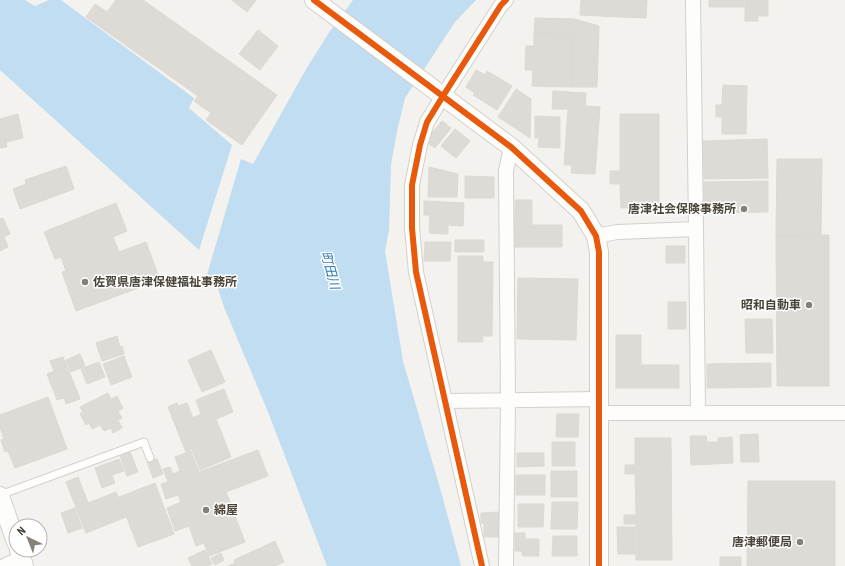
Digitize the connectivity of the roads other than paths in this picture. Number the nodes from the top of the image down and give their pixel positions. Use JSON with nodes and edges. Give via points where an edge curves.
{"nodes":[{"id":1,"x":506,"y":0,"type":"edge"},
{"id":2,"x":693,"y":0,"type":"edge"},
{"id":3,"x":317,"y":2,"type":"edge"},
{"id":4,"x":437,"y":92,"type":"junction"},
{"id":5,"x":511,"y":147,"type":"junction"},
{"id":6,"x":696,"y":229,"type":"junction"},
{"id":7,"x":596,"y":236,"type":"junction"},
{"id":8,"x":508,"y":400,"type":"junction"},
{"id":9,"x":445,"y":401,"type":"junction"},
{"id":10,"x":599,"y":406,"type":"junction"},
{"id":11,"x":698,"y":413,"type":"junction"},
{"id":12,"x":845,"y":413,"type":"edge"},
{"id":13,"x":150,"y":458,"type":"dead end"},
{"id":14,"x":0,"y":496,"type":"edge"},
{"id":15,"x":8,"y":519,"type":"edge"},
{"id":16,"x":15,"y":558,"type":"edge"},
{"id":17,"x":4,"y":566,"type":"edge"},
{"id":18,"x":482,"y":566,"type":"edge"},
{"id":19,"x":506,"y":566,"type":"edge"},
{"id":20,"x":599,"y":566,"type":"edge"}],
"edges":[{"from":1,"to":4,"type":"street"},
{"from":2,"to":6,"type":"street"},
{"from":3,"to":4,"type":"street"},
{"from":4,"to":5,"type":"street"},
{"from":4,"to":9,"type":"street","via":[[420,145],[412,185],[412,228],[416,272]]},
{"from":5,"to":7,"type":"street","via":[[581,211]]},
{"from":5,"to":8,"type":"street","via":[[506,171]]},
{"from":6,"to":7,"type":"street","via":[[616,232]]},
{"from":6,"to":11,"type":"street"},
{"from":7,"to":10,"type":"street","via":[[599,252]]},
{"from":8,"to":9,"type":"street"},
{"from":8,"to":10,"type":"street"},
{"from":8,"to":19,"type":"street"},
{"from":9,"to":18,"type":"street"},
{"from":10,"to":11,"type":"street"},
{"from":10,"to":20,"type":"street"},
{"from":11,"to":12,"type":"street"},
{"from":13,"to":14,"type":"lane","via":[[144,442]]},
{"from":14,"to":15,"type":"street"},
{"from":16,"to":17,"type":"street"}]}
